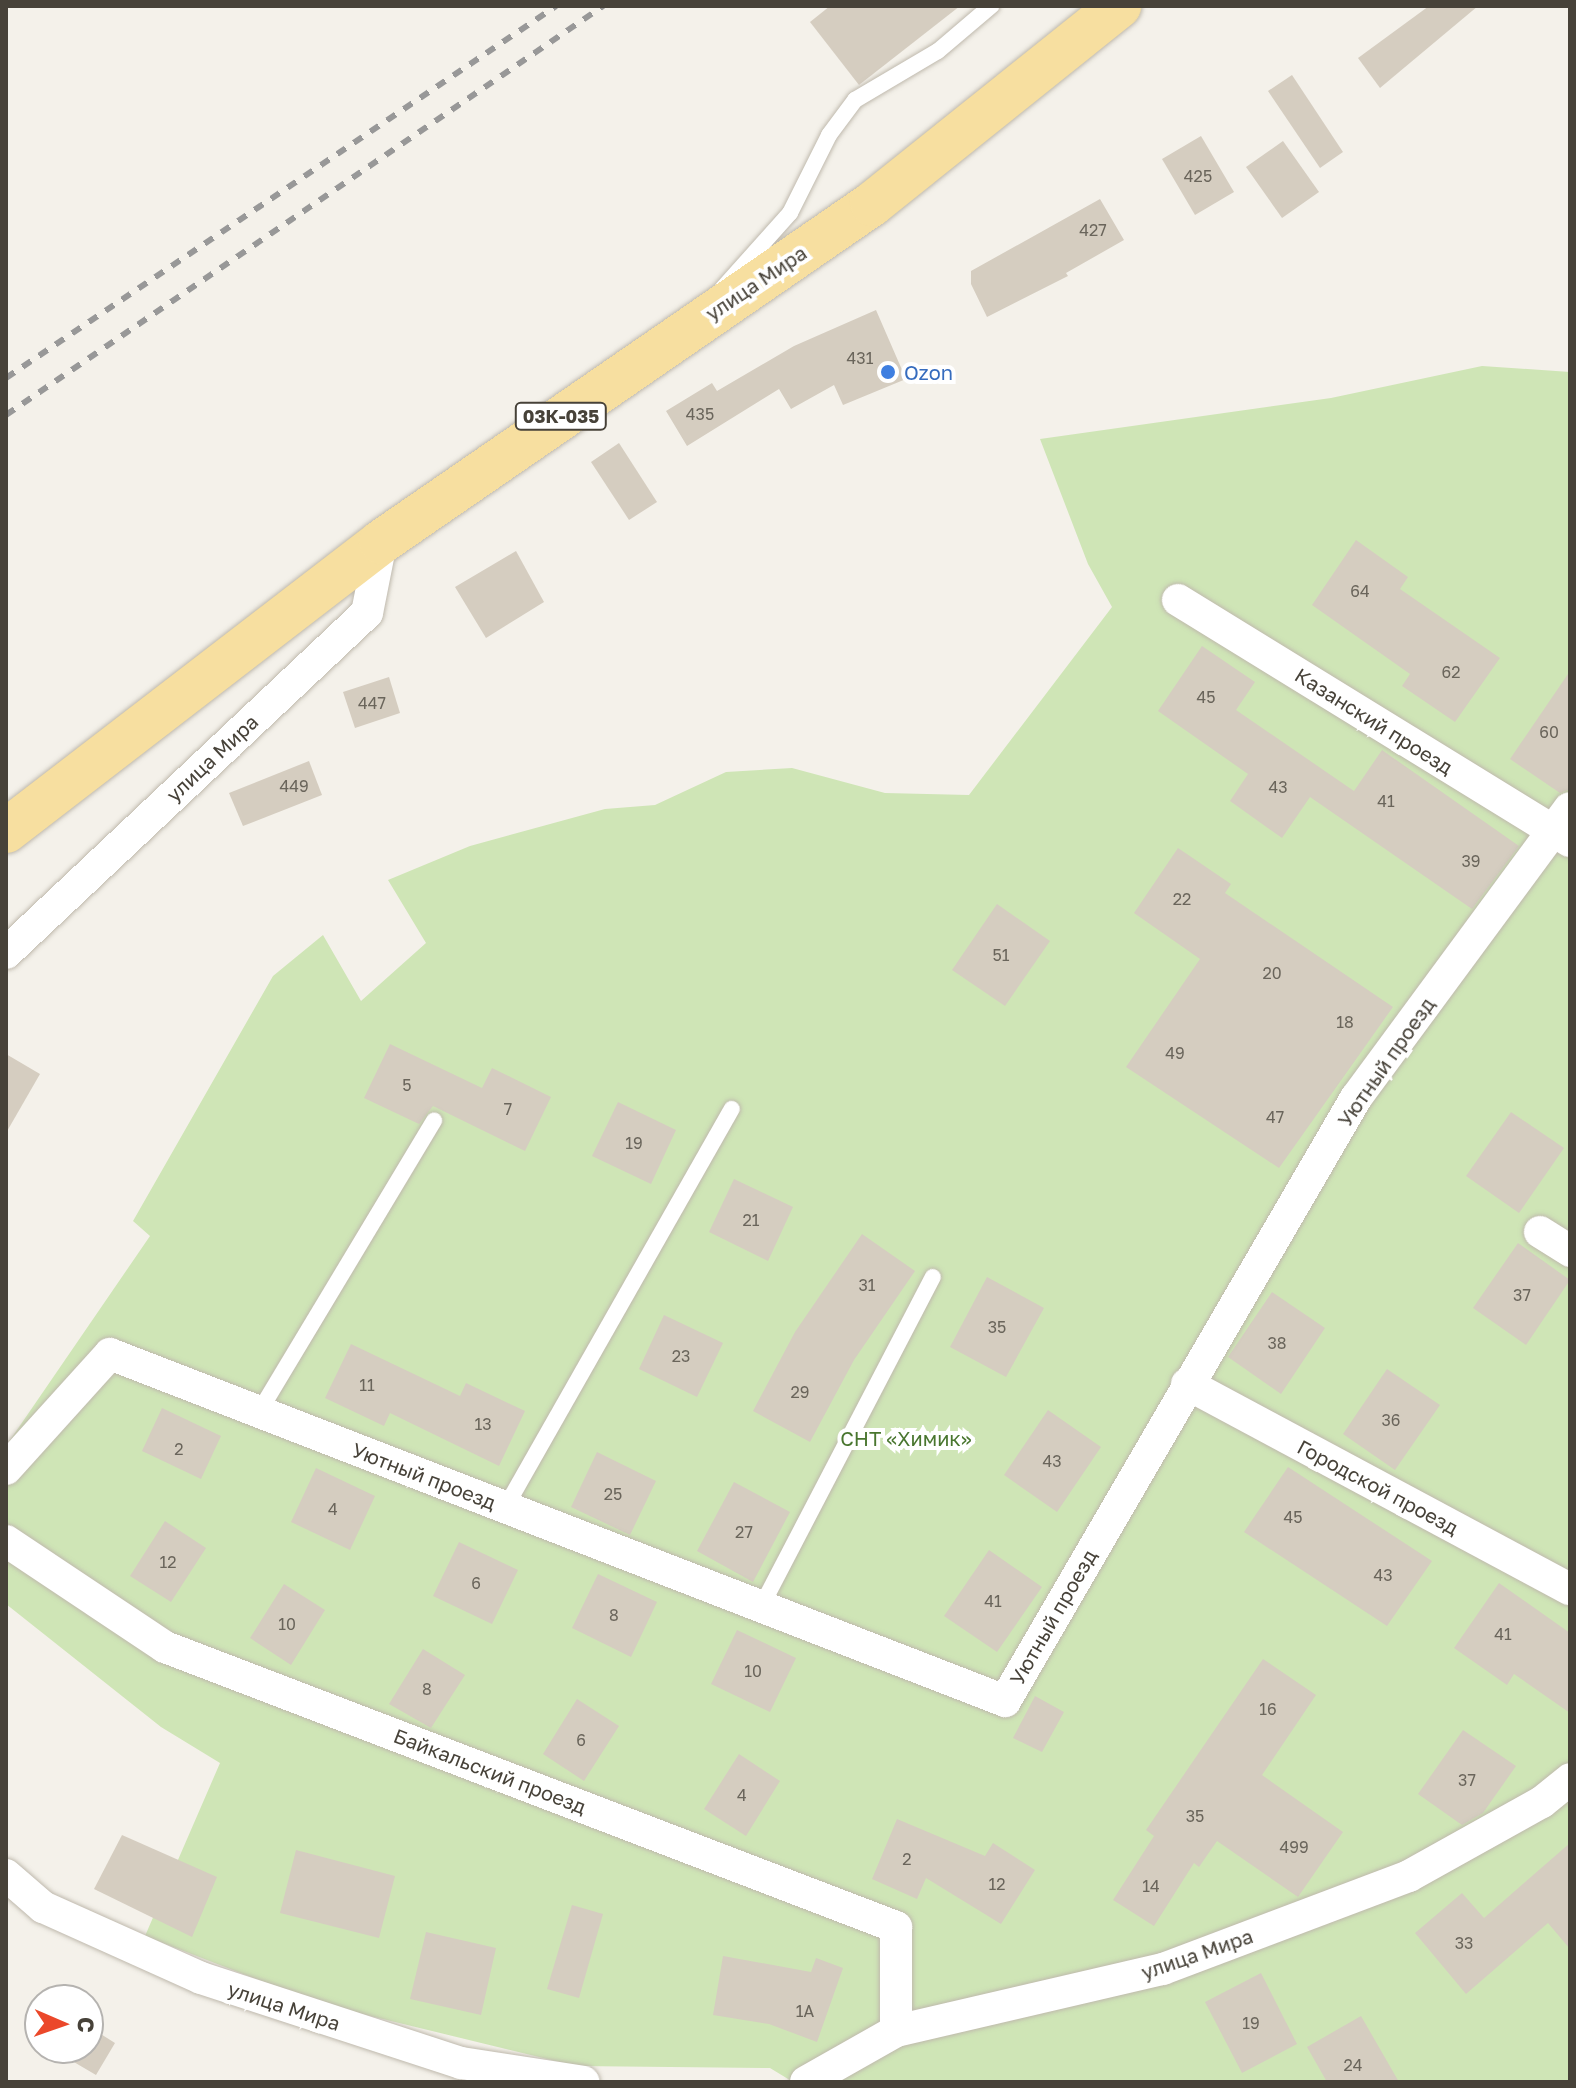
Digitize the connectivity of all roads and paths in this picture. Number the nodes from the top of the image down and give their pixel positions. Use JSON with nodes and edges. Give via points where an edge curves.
{"nodes":[{"id":1,"x":991,"y":6,"type":"edge"},
{"id":2,"x":1119,"y":6,"type":"edge"},
{"id":3,"x":699,"y":322,"type":"junction"},
{"id":4,"x":381,"y":542,"type":"junction"},
{"id":5,"x":1178,"y":600,"type":"dead end"},
{"id":6,"x":1565,"y":827,"type":"edge"},
{"id":7,"x":6,"y":831,"type":"edge"},
{"id":8,"x":6,"y":953,"type":"edge"},
{"id":9,"x":732,"y":1109,"type":"dead end"},
{"id":10,"x":434,"y":1121,"type":"dead end"},
{"id":11,"x":1540,"y":1232,"type":"dead end"},
{"id":12,"x":1570,"y":1251,"type":"edge"},
{"id":13,"x":933,"y":1277,"type":"dead end"},
{"id":14,"x":1187,"y":1384,"type":"junction"},
{"id":15,"x":259,"y":1412,"type":"junction"},
{"id":16,"x":6,"y":1469,"type":"edge"},
{"id":17,"x":505,"y":1508,"type":"junction"},
{"id":18,"x":6,"y":1541,"type":"edge"},
{"id":19,"x":1570,"y":1589,"type":"edge"},
{"id":20,"x":761,"y":1607,"type":"junction"},
{"id":21,"x":1570,"y":1779,"type":"edge"},
{"id":22,"x":6,"y":1875,"type":"edge"},
{"id":23,"x":896,"y":2031,"type":"junction"},
{"id":24,"x":584,"y":2082,"type":"edge"},
{"id":25,"x":806,"y":2082,"type":"edge"}],
"edges":[{"from":1,"to":3,"type":"lane","via":[[938,51],[855,100],[829,135],[790,213],[744,259]]},
{"from":2,"to":3,"type":"main road","name":"улица Мира","number":"03К-035","via":[[872,204]]},
{"from":3,"to":4,"type":"main road","name":"улица Мира","number":"03К-035"},
{"from":4,"to":7,"type":"main road","name":"улица Мира","number":"03К-035"},
{"from":4,"to":8,"type":"street","name":"улица Мира","via":[[367,613]]},
{"from":5,"to":6,"type":"street","name":"Казанский проезд"},
{"from":6,"to":14,"type":"street","name":"Уютный проезд","via":[[1356,1098]]},
{"from":9,"to":17,"type":"lane"},
{"from":10,"to":15,"type":"lane"},
{"from":11,"to":12,"type":"street"},
{"from":13,"to":20,"type":"lane"},
{"from":14,"to":19,"type":"street","name":"Городской проезд"},
{"from":14,"to":20,"type":"street","name":"Уютный проезд","via":[[1005,1701]]},
{"from":15,"to":16,"type":"street","name":"Уютный проезд","via":[[110,1354]]},
{"from":15,"to":17,"type":"street","name":"Уютный проезд"},
{"from":17,"to":20,"type":"street","name":"Уютный проезд"},
{"from":18,"to":23,"type":"street","name":"Байкальский проезд","via":[[165,1647],[896,1927]]},
{"from":21,"to":23,"type":"street","name":"улица Мира","via":[[1542,1802],[1409,1876],[1163,1969]]},
{"from":22,"to":24,"type":"street","name":"улица Мира","via":[[43,1907],[201,1978],[461,2063]]},
{"from":23,"to":25,"type":"street","name":"улица Мира"}]}
